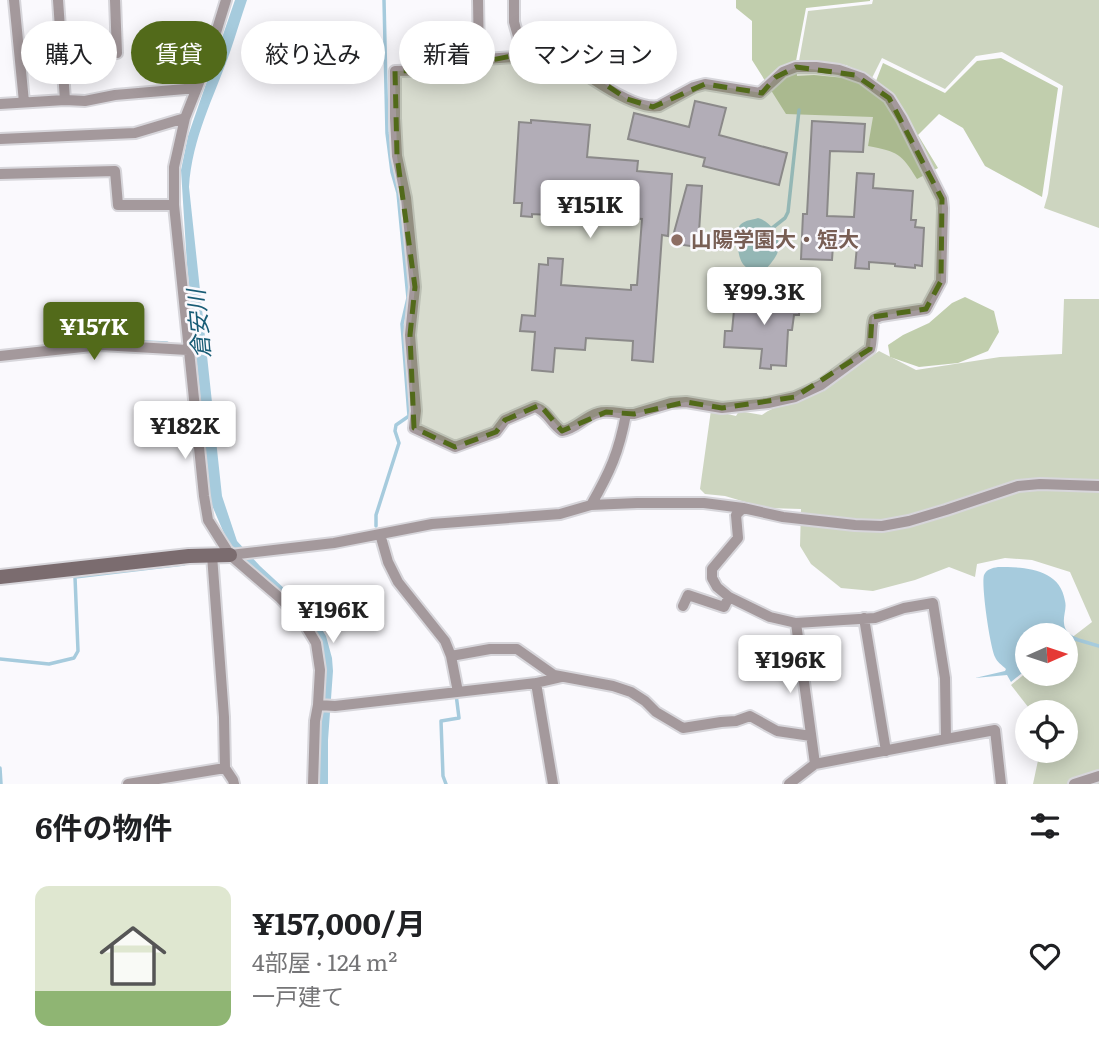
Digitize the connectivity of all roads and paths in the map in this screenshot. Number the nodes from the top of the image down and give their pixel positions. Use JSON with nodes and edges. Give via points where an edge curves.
{"nodes":[{"id":1,"x":14,"y":0,"type":"edge"},
{"id":2,"x":58,"y":0,"type":"edge"},
{"id":3,"x":115,"y":0,"type":"edge"},
{"id":4,"x":226,"y":0,"type":"edge"},
{"id":5,"x":478,"y":0,"type":"edge"},
{"id":6,"x":514,"y":0,"type":"edge"},
{"id":7,"x":116,"y":21,"type":"edge"},
{"id":8,"x":478,"y":21,"type":"edge"},
{"id":9,"x":514,"y":21,"type":"edge"},
{"id":10,"x":399,"y":71,"type":"edge"},
{"id":11,"x":602,"y":84,"type":"edge"},
{"id":12,"x":197,"y":88,"type":"junction"},
{"id":13,"x":65,"y":100,"type":"junction"},
{"id":14,"x":24,"y":102,"type":"junction"},
{"id":15,"x":0,"y":104,"type":"edge"},
{"id":16,"x":186,"y":118,"type":"junction"},
{"id":17,"x":0,"y":139,"type":"edge"},
{"id":18,"x":0,"y":174,"type":"edge"},
{"id":19,"x":174,"y":205,"type":"junction"},
{"id":20,"x":188,"y":350,"type":"junction"},
{"id":21,"x":0,"y":356,"type":"edge"},
{"id":22,"x":626,"y":414,"type":"junction"},
{"id":23,"x":1099,"y":486,"type":"edge"},
{"id":24,"x":591,"y":505,"type":"junction"},
{"id":25,"x":743,"y":508,"type":"junction"},
{"id":26,"x":380,"y":534,"type":"junction"},
{"id":27,"x":239,"y":554,"type":"junction"},
{"id":28,"x":212,"y":555,"type":"junction"},
{"id":29,"x":0,"y":577,"type":"edge"},
{"id":30,"x":729,"y":597,"type":"junction"},
{"id":31,"x":683,"y":606,"type":"dead end"},
{"id":32,"x":864,"y":618,"type":"junction"},
{"id":33,"x":796,"y":623,"type":"junction"},
{"id":34,"x":451,"y":656,"type":"junction"},
{"id":35,"x":564,"y":676,"type":"junction"},
{"id":36,"x":536,"y":683,"type":"junction"},
{"id":37,"x":457,"y":692,"type":"junction"},
{"id":38,"x":323,"y":705,"type":"junction"},
{"id":39,"x":811,"y":736,"type":"junction"},
{"id":40,"x":946,"y":740,"type":"junction"},
{"id":41,"x":886,"y":751,"type":"junction"},
{"id":42,"x":815,"y":764,"type":"junction"},
{"id":43,"x":225,"y":768,"type":"junction"},
{"id":44,"x":1099,"y":776,"type":"edge"},
{"id":45,"x":128,"y":784,"type":"edge"},
{"id":46,"x":234,"y":784,"type":"edge"},
{"id":47,"x":313,"y":784,"type":"edge"},
{"id":48,"x":553,"y":784,"type":"edge"},
{"id":49,"x":789,"y":784,"type":"edge"},
{"id":50,"x":1001,"y":784,"type":"edge"},
{"id":51,"x":1074,"y":784,"type":"edge"}],
"edges":[{"from":1,"to":14,"type":"street"},
{"from":2,"to":13,"type":"street"},
{"from":3,"to":7,"type":"street"},
{"from":4,"to":12,"type":"street"},
{"from":5,"to":8,"type":"street"},
{"from":6,"to":9,"type":"street"},
{"from":10,"to":22,"type":"street","via":[[395,71],[397,156],[415,287],[410,335],[414,428],[455,447],[496,432],[505,420],[535,407],[562,431],[595,413]]},
{"from":11,"to":22,"type":"street","via":[[653,107],[705,84],[760,93],[783,72],[796,67],[855,75],[889,98],[943,208],[941,281],[926,309],[874,319],[870,349],[821,385],[768,403],[722,408],[671,403]]},
{"from":12,"to":13,"type":"street"},
{"from":12,"to":16,"type":"street"},
{"from":13,"to":14,"type":"street"},
{"from":14,"to":15,"type":"street"},
{"from":16,"to":17,"type":"street","via":[[135,133]]},
{"from":16,"to":19,"type":"street","via":[[174,167]]},
{"from":18,"to":19,"type":"street","via":[[116,171],[118,205]]},
{"from":19,"to":20,"type":"street"},
{"from":20,"to":21,"type":"street","via":[[101,345]]},
{"from":20,"to":27,"type":"street","via":[[208,520]]},
{"from":22,"to":24,"type":"street","via":[[615,461]]},
{"from":23,"to":25,"type":"street","via":[[1018,486],[882,526]]},
{"from":24,"to":25,"type":"street","via":[[704,503]]},
{"from":24,"to":26,"type":"street","via":[[560,514],[432,524]]},
{"from":25,"to":30,"type":"street","via":[[736,515],[738,538],[712,569],[717,587]]},
{"from":26,"to":27,"type":"street"},
{"from":26,"to":34,"type":"street","via":[[398,582],[445,641]]},
{"from":27,"to":28,"type":"street"},
{"from":27,"to":38,"type":"street","via":[[316,643]]},
{"from":28,"to":29,"type":"street"},
{"from":28,"to":43,"type":"street"},
{"from":30,"to":31,"type":"street","via":[[724,607],[688,594]]},
{"from":30,"to":33,"type":"street","via":[[770,617]]},
{"from":32,"to":33,"type":"street"},
{"from":32,"to":40,"type":"street","via":[[933,603],[944,678]]},
{"from":32,"to":41,"type":"street"},
{"from":33,"to":39,"type":"street"},
{"from":34,"to":35,"type":"street","via":[[517,649],[554,675]]},
{"from":34,"to":37,"type":"street"},
{"from":35,"to":36,"type":"street"},
{"from":35,"to":39,"type":"street","via":[[631,692],[683,728],[750,716],[777,731]]},
{"from":36,"to":37,"type":"street"},
{"from":36,"to":48,"type":"street"},
{"from":37,"to":38,"type":"street"},
{"from":38,"to":47,"type":"street","via":[[315,721]]},
{"from":39,"to":42,"type":"street"},
{"from":40,"to":41,"type":"street"},
{"from":40,"to":50,"type":"street","via":[[995,730]]},
{"from":41,"to":42,"type":"street"},
{"from":42,"to":49,"type":"street"},
{"from":43,"to":45,"type":"street"},
{"from":43,"to":46,"type":"street"},
{"from":44,"to":51,"type":"street"}]}
